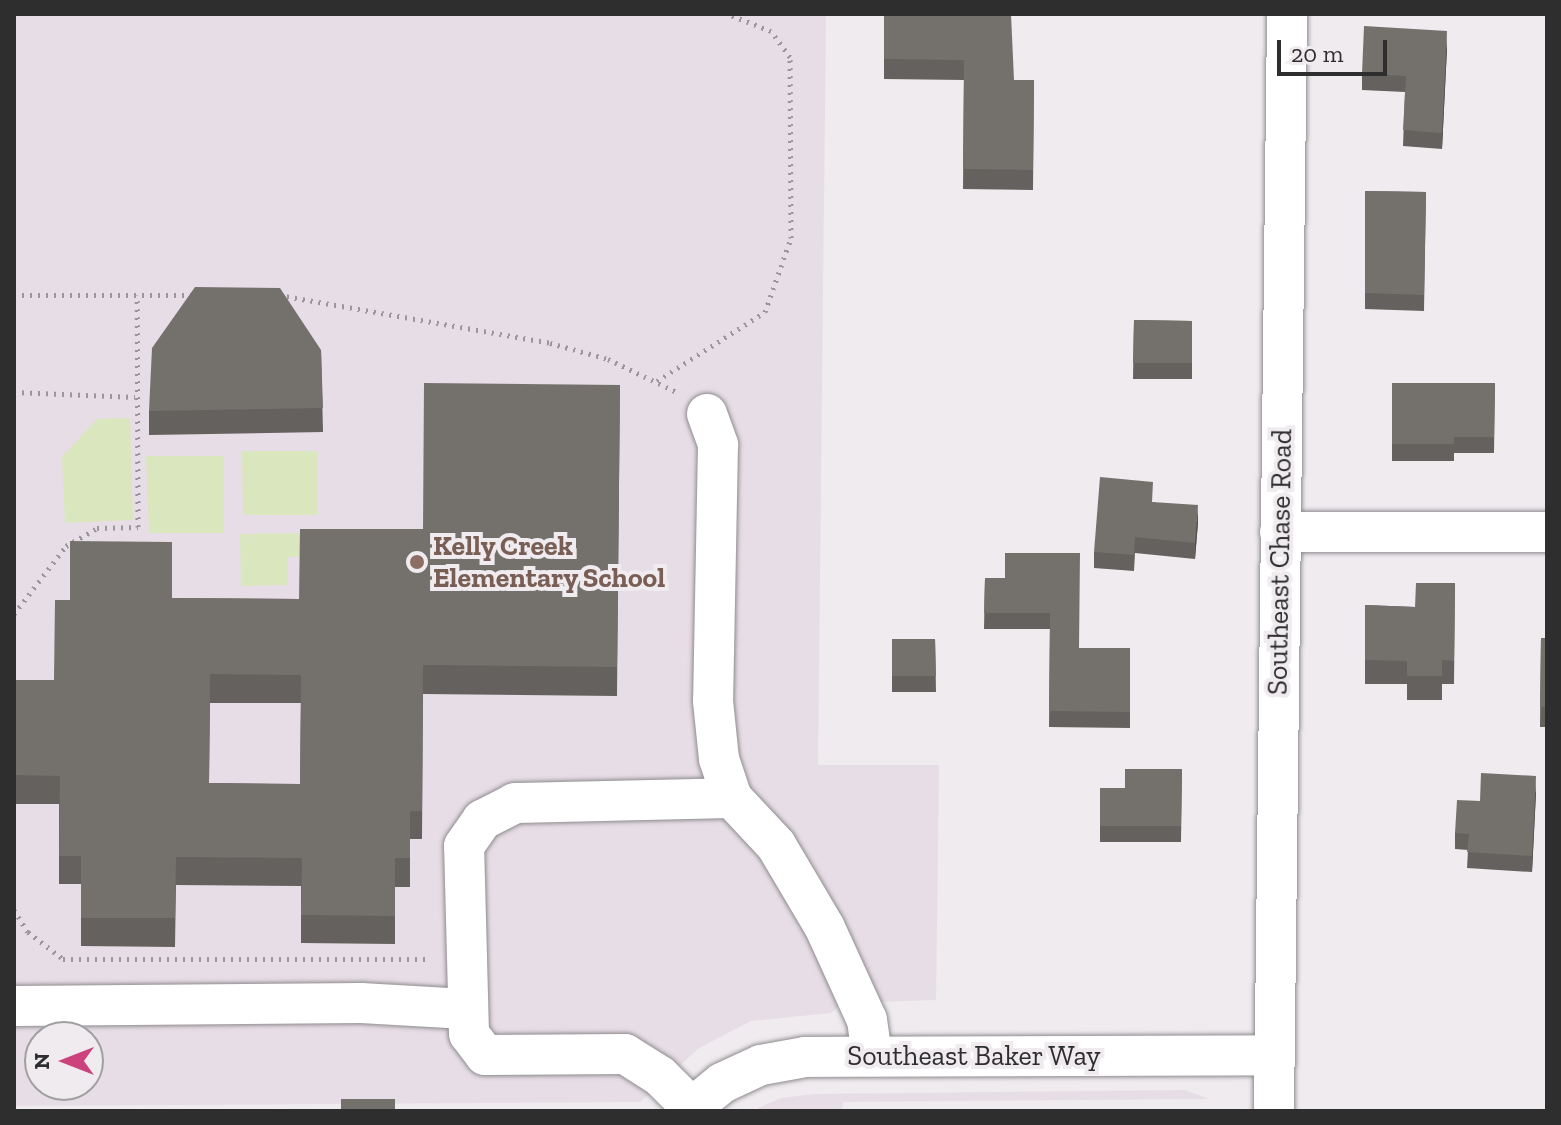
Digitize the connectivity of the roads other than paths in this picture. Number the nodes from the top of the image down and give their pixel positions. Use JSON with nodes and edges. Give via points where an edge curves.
{"nodes":[{"id":1,"x":1287,"y":14,"type":"edge"},
{"id":2,"x":707,"y":414,"type":"road end"},
{"id":3,"x":1280,"y":532,"type":"junction"},
{"id":4,"x":1547,"y":532,"type":"edge"},
{"id":5,"x":732,"y":798,"type":"junction"},
{"id":6,"x":14,"y":1006,"type":"edge"},
{"id":7,"x":466,"y":1009,"type":"junction"},
{"id":8,"x":1275,"y":1055,"type":"junction"},
{"id":9,"x":872,"y":1056,"type":"junction"},
{"id":10,"x":690,"y":1109,"type":"edge"},
{"id":11,"x":1274,"y":1111,"type":"edge"}],
"edges":[{"from":1,"to":3,"type":"street","name":"Southeast Chase Road"},
{"from":2,"to":5,"type":"street","via":[[718,445],[713,701],[719,759]]},
{"from":3,"to":4,"type":"street"},
{"from":3,"to":8,"type":"street","name":"Southeast Chase Road"},
{"from":5,"to":7,"type":"street","via":[[515,803],[482,820],[464,846]]},
{"from":5,"to":9,"type":"street","via":[[776,845],[825,928],[867,1020]]},
{"from":6,"to":7,"type":"street","via":[[361,1003]]},
{"from":7,"to":10,"type":"street","via":[[469,1034],[485,1055],[625,1054],[660,1076]]},
{"from":8,"to":9,"type":"street","name":"Southeast Baker Way"},
{"from":8,"to":11,"type":"street","name":"Southeast Chase Road"},
{"from":9,"to":10,"type":"street","name":"Southeast Baker Way","via":[[805,1057],[761,1065],[722,1083]]}]}
